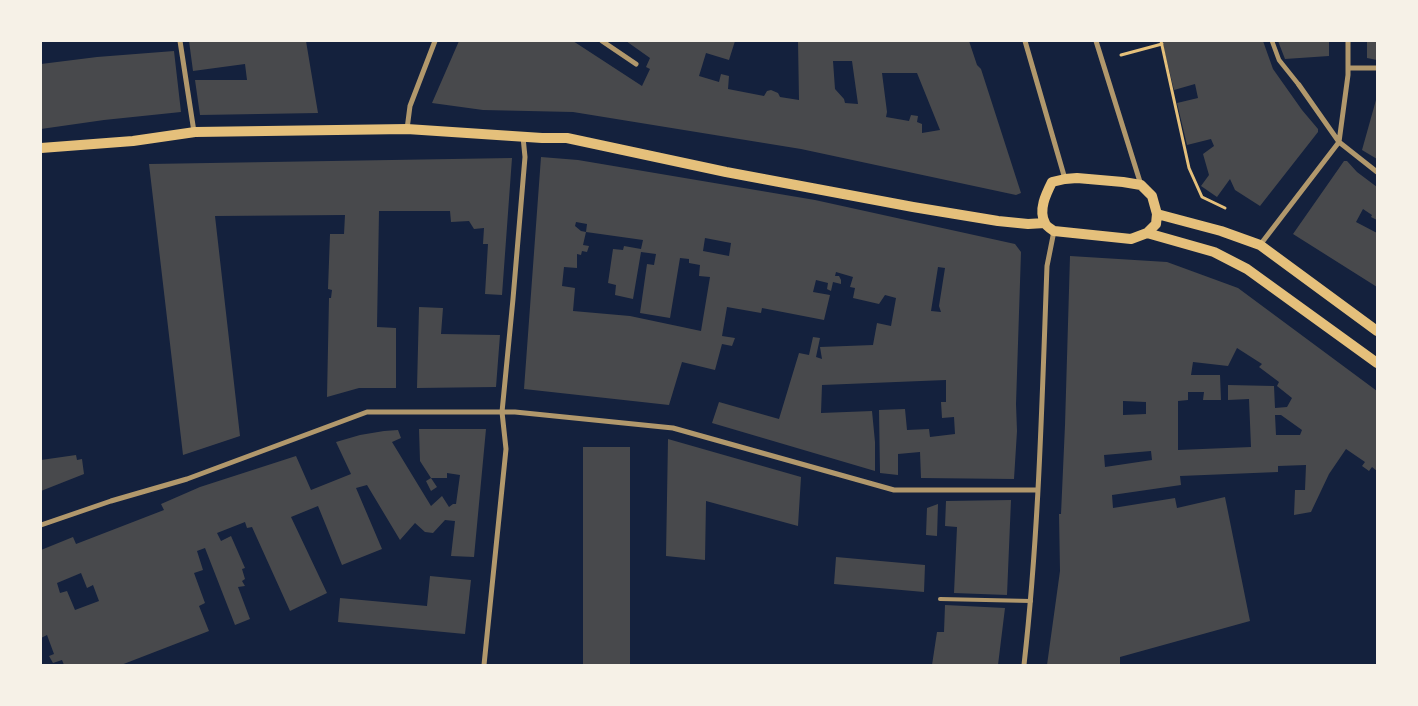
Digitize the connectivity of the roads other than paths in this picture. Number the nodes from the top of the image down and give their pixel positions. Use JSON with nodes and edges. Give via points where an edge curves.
{"nodes":[{"id":1,"x":180,"y":41,"type":"edge"},
{"id":2,"x":435,"y":41,"type":"edge"},
{"id":3,"x":602,"y":41,"type":"edge"},
{"id":4,"x":1025,"y":41,"type":"edge"},
{"id":5,"x":1096,"y":41,"type":"edge"},
{"id":6,"x":1272,"y":41,"type":"edge"},
{"id":7,"x":1348,"y":41,"type":"edge"},
{"id":8,"x":636,"y":64,"type":"dead end"},
{"id":9,"x":1349,"y":68,"type":"junction"},
{"id":10,"x":1377,"y":68,"type":"edge"},
{"id":11,"x":1299,"y":85,"type":"joint"},
{"id":12,"x":407,"y":129,"type":"junction"},
{"id":13,"x":194,"y":132,"type":"junction"},
{"id":14,"x":523,"y":137,"type":"junction"},
{"id":15,"x":1338,"y":142,"type":"junction"},
{"id":16,"x":41,"y":148,"type":"edge"},
{"id":17,"x":1377,"y":172,"type":"edge"},
{"id":18,"x":1065,"y":179,"type":"junction"},
{"id":19,"x":1141,"y":185,"type":"junction"},
{"id":20,"x":1158,"y":214,"type":"junction"},
{"id":21,"x":1045,"y":223,"type":"junction"},
{"id":22,"x":1054,"y":231,"type":"junction"},
{"id":23,"x":1146,"y":233,"type":"junction"},
{"id":24,"x":1260,"y":245,"type":"junction"},
{"id":25,"x":1377,"y":331,"type":"edge"},
{"id":26,"x":1377,"y":362,"type":"edge"},
{"id":27,"x":502,"y":412,"type":"junction"},
{"id":28,"x":1038,"y":490,"type":"junction"},
{"id":29,"x":41,"y":525,"type":"edge"},
{"id":30,"x":940,"y":599,"type":"dead end"},
{"id":31,"x":1031,"y":601,"type":"junction"},
{"id":32,"x":484,"y":665,"type":"edge"},
{"id":33,"x":1024,"y":665,"type":"edge"}],
"edges":[{"from":1,"to":13,"type":"street"},
{"from":2,"to":12,"type":"street","via":[[410,106]]},
{"from":3,"to":8,"type":"street"},
{"from":4,"to":18,"type":"street"},
{"from":5,"to":19,"type":"street"},
{"from":6,"to":11,"type":"street","via":[[1279,60]]},
{"from":7,"to":9,"type":"street"},
{"from":9,"to":10,"type":"street"},
{"from":9,"to":15,"type":"street"},
{"from":11,"to":15,"type":"street"},
{"from":12,"to":13,"type":"main road"},
{"from":12,"to":14,"type":"main road"},
{"from":13,"to":16,"type":"main road","via":[[133,141]]},
{"from":14,"to":21,"type":"main road","via":[[568,138],[913,207],[998,221]]},
{"from":14,"to":27,"type":"street","via":[[525,156]]},
{"from":15,"to":17,"type":"street"},
{"from":15,"to":24,"type":"street"},
{"from":18,"to":19,"type":"main road"},
{"from":18,"to":21,"type":"main road","via":[[1052,182],[1045,196],[1042,211]]},
{"from":19,"to":20,"type":"main road","via":[[1152,196]]},
{"from":20,"to":23,"type":"main road","via":[[1156,224]]},
{"from":20,"to":24,"type":"main road"},
{"from":21,"to":22,"type":"main road"},
{"from":22,"to":23,"type":"main road","via":[[1131,239]]},
{"from":22,"to":28,"type":"street","via":[[1048,266]]},
{"from":23,"to":26,"type":"main road","via":[[1214,252],[1247,269]]},
{"from":24,"to":25,"type":"main road"},
{"from":27,"to":28,"type":"street","via":[[672,428],[894,490]]},
{"from":27,"to":29,"type":"street","via":[[367,412],[187,479]]},
{"from":27,"to":32,"type":"street","via":[[506,449]]},
{"from":28,"to":31,"type":"street"},
{"from":30,"to":31,"type":"lane"},
{"from":31,"to":33,"type":"street"}]}
